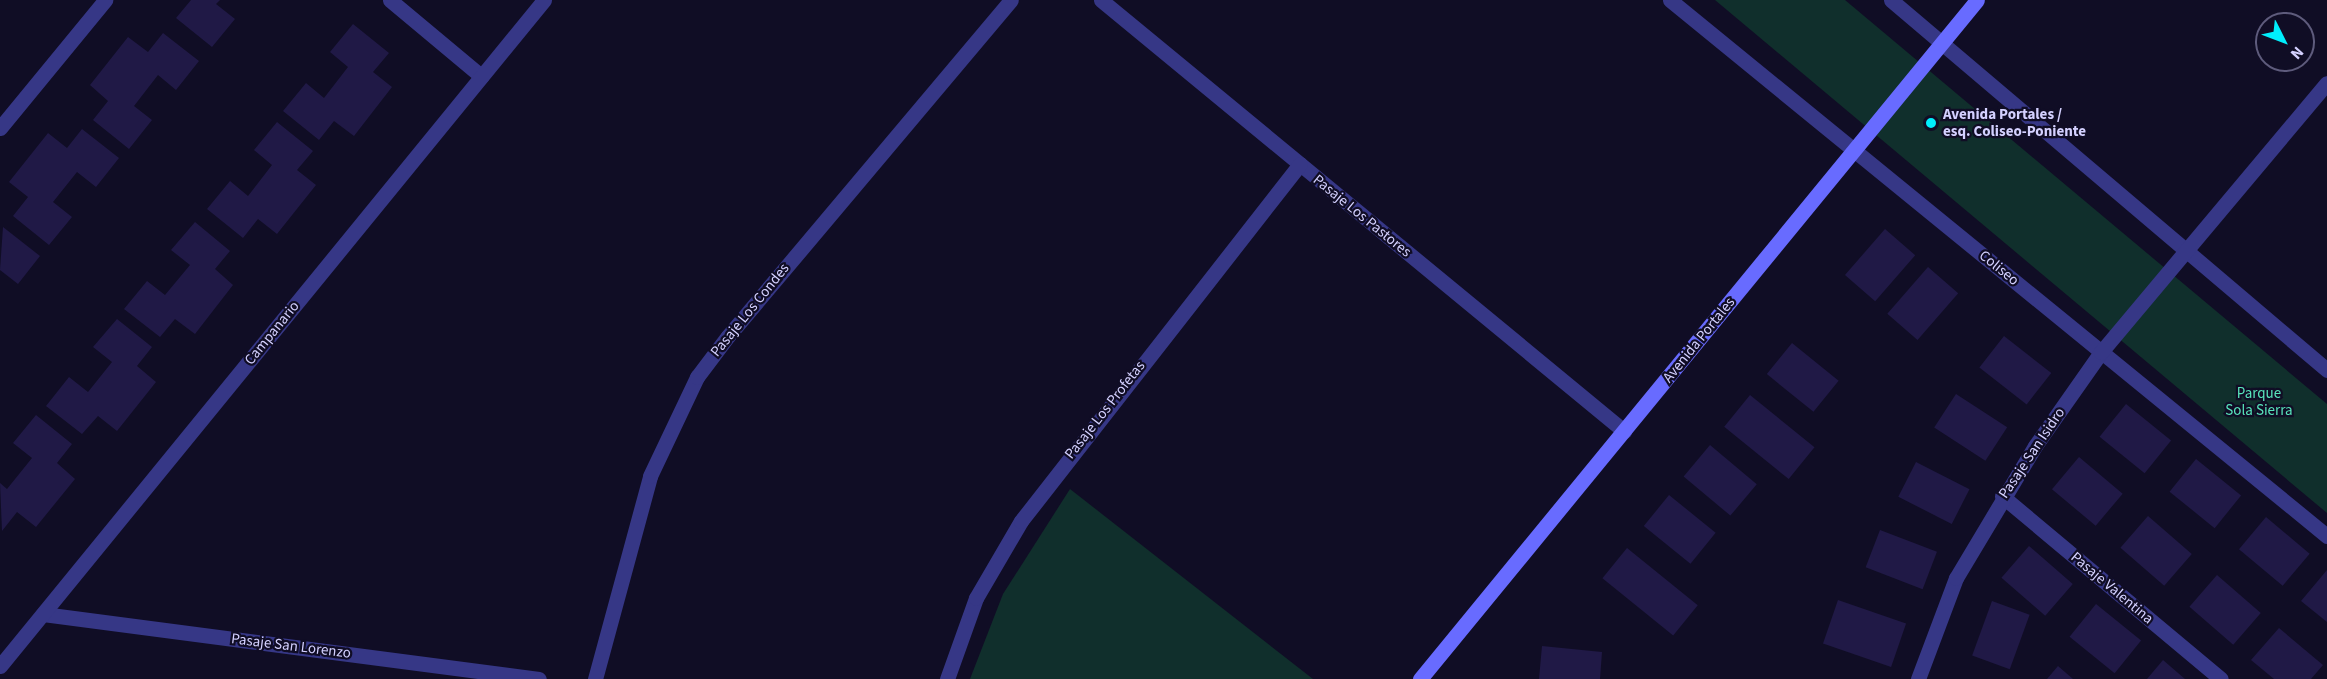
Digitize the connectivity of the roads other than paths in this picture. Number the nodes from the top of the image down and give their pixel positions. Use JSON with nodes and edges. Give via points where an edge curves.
{"nodes":[{"id":1,"x":105,"y":0,"type":"edge"},
{"id":2,"x":390,"y":0,"type":"edge"},
{"id":3,"x":544,"y":0,"type":"edge"},
{"id":4,"x":1011,"y":0,"type":"edge"},
{"id":5,"x":1101,"y":0,"type":"edge"},
{"id":6,"x":1670,"y":0,"type":"edge"},
{"id":7,"x":1892,"y":0,"type":"edge"},
{"id":8,"x":1977,"y":0,"type":"edge"},
{"id":9,"x":1942,"y":43,"type":"junction"},
{"id":10,"x":481,"y":76,"type":"junction"},
{"id":11,"x":2327,"y":83,"type":"edge"},
{"id":12,"x":0,"y":128,"type":"edge"},
{"id":13,"x":1854,"y":150,"type":"junction"},
{"id":14,"x":1300,"y":164,"type":"junction"},
{"id":15,"x":2185,"y":249,"type":"junction"},
{"id":16,"x":2101,"y":352,"type":"junction"},
{"id":17,"x":2327,"y":370,"type":"edge"},
{"id":18,"x":1624,"y":431,"type":"junction"},
{"id":19,"x":2002,"y":496,"type":"junction"},
{"id":20,"x":2327,"y":536,"type":"edge"},
{"id":21,"x":43,"y":614,"type":"junction"},
{"id":22,"x":0,"y":666,"type":"edge"},
{"id":23,"x":539,"y":679,"type":"edge"},
{"id":24,"x":595,"y":679,"type":"edge"},
{"id":25,"x":947,"y":679,"type":"edge"},
{"id":26,"x":1420,"y":679,"type":"edge"},
{"id":27,"x":1918,"y":679,"type":"edge"},
{"id":28,"x":2221,"y":679,"type":"edge"}],
"edges":[{"from":1,"to":12,"type":"street"},
{"from":2,"to":10,"type":"street"},
{"from":3,"to":10,"type":"street","name":"Campanario"},
{"from":4,"to":24,"type":"street","name":"Pasaje Los Condes","via":[[697,377],[650,476]]},
{"from":5,"to":14,"type":"street","name":"Pasaje Los Pastores"},
{"from":6,"to":13,"type":"street","name":"Coliseo"},
{"from":7,"to":9,"type":"street"},
{"from":8,"to":9,"type":"main road","name":"Avenida Portales"},
{"from":9,"to":13,"type":"main road","name":"Avenida Portales"},
{"from":9,"to":15,"type":"street"},
{"from":10,"to":21,"type":"street","name":"Campanario"},
{"from":11,"to":15,"type":"street","name":"Pasaje San Isidro"},
{"from":13,"to":16,"type":"street","name":"Coliseo"},
{"from":13,"to":18,"type":"main road","name":"Avenida Portales"},
{"from":14,"to":18,"type":"street","name":"Pasaje Los Pastores"},
{"from":14,"to":25,"type":"street","name":"Pasaje Los Profetas","via":[[1021,521],[976,598]]},
{"from":15,"to":16,"type":"street","name":"Pasaje San Isidro"},
{"from":15,"to":17,"type":"street"},
{"from":16,"to":19,"type":"street","name":"Pasaje San Isidro"},
{"from":16,"to":20,"type":"street","name":"Coliseo"},
{"from":18,"to":26,"type":"main road","name":"Avenida Portales"},
{"from":19,"to":27,"type":"street","name":"Pasaje San Isidro","via":[[1956,578]]},
{"from":19,"to":28,"type":"street","name":"Pasaje Valentina"},
{"from":21,"to":22,"type":"street","name":"Campanario"},
{"from":21,"to":23,"type":"street","name":"Pasaje San Lorenzo"}]}
